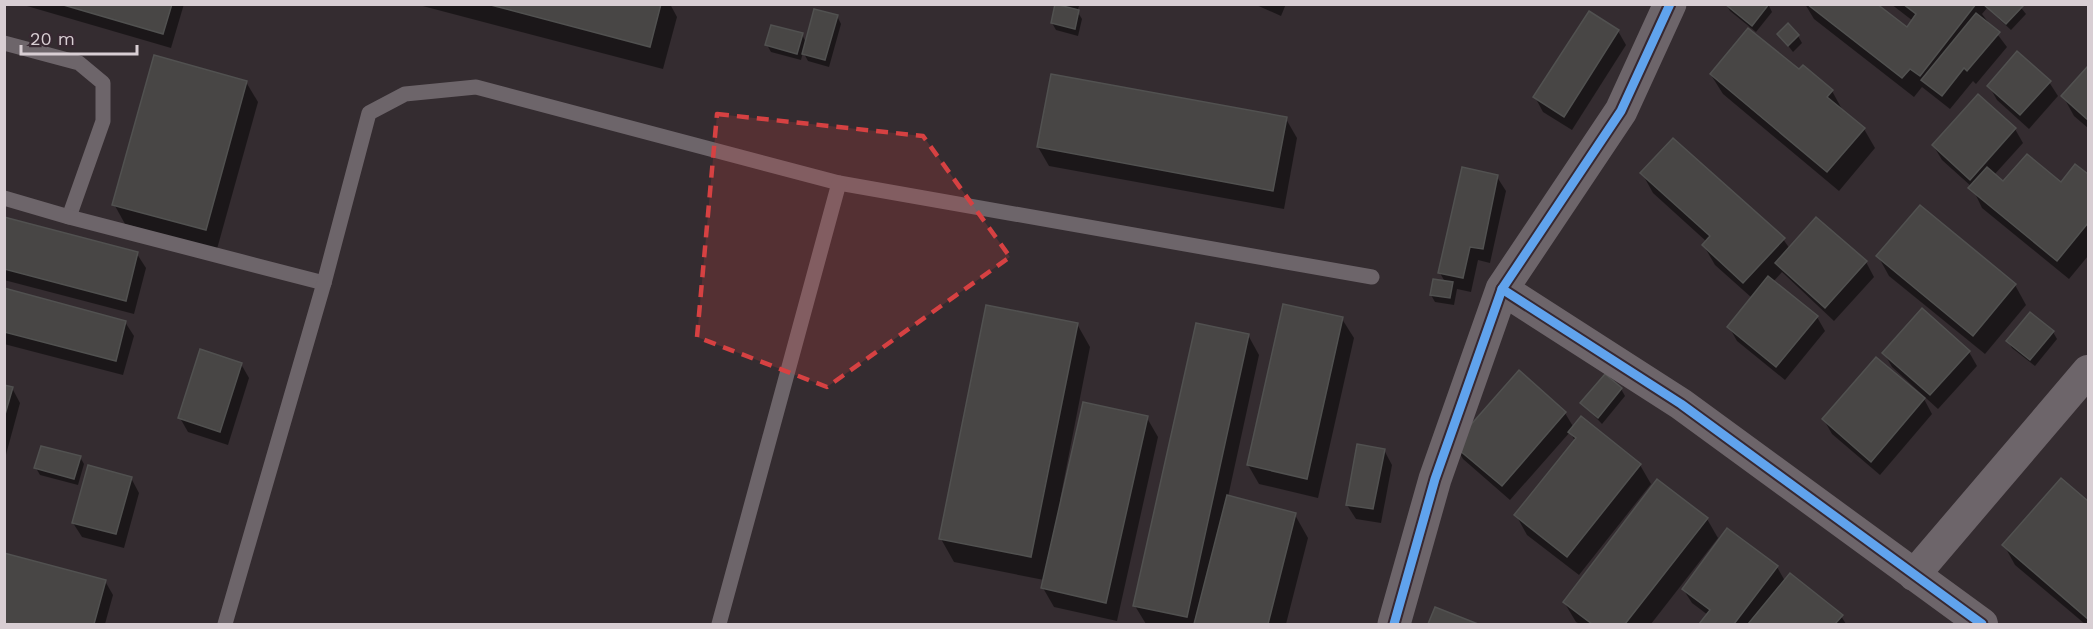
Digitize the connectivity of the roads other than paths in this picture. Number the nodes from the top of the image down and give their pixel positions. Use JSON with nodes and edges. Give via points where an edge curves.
{"nodes":[{"id":1,"x":1671,"y":4,"type":"edge"},
{"id":2,"x":4,"y":43,"type":"edge"},
{"id":3,"x":839,"y":183,"type":"junction"},
{"id":4,"x":4,"y":198,"type":"edge"},
{"id":5,"x":69,"y":217,"type":"junction"},
{"id":6,"x":1372,"y":277,"type":"dead end"},
{"id":7,"x":324,"y":283,"type":"junction"},
{"id":8,"x":1502,"y":289,"type":"junction"},
{"id":9,"x":2088,"y":371,"type":"edge"},
{"id":10,"x":1914,"y":575,"type":"junction"},
{"id":11,"x":225,"y":624,"type":"edge"},
{"id":12,"x":719,"y":624,"type":"edge"},
{"id":13,"x":1394,"y":624,"type":"edge"},
{"id":14,"x":1982,"y":624,"type":"edge"}],
"edges":[{"from":1,"to":8,"type":"street","via":[[1621,111]]},
{"from":2,"to":5,"type":"lane","via":[[79,63],[103,83],[103,121]]},
{"from":3,"to":6,"type":"lane"},
{"from":3,"to":7,"type":"lane","via":[[476,87],[405,94],[369,113]]},
{"from":3,"to":12,"type":"lane"},
{"from":4,"to":5,"type":"lane"},
{"from":5,"to":7,"type":"lane"},
{"from":7,"to":11,"type":"lane"},
{"from":8,"to":10,"type":"street","via":[[1681,404]]},
{"from":8,"to":13,"type":"street","via":[[1436,479]]},
{"from":9,"to":10,"type":"street"},
{"from":10,"to":14,"type":"street"}]}
